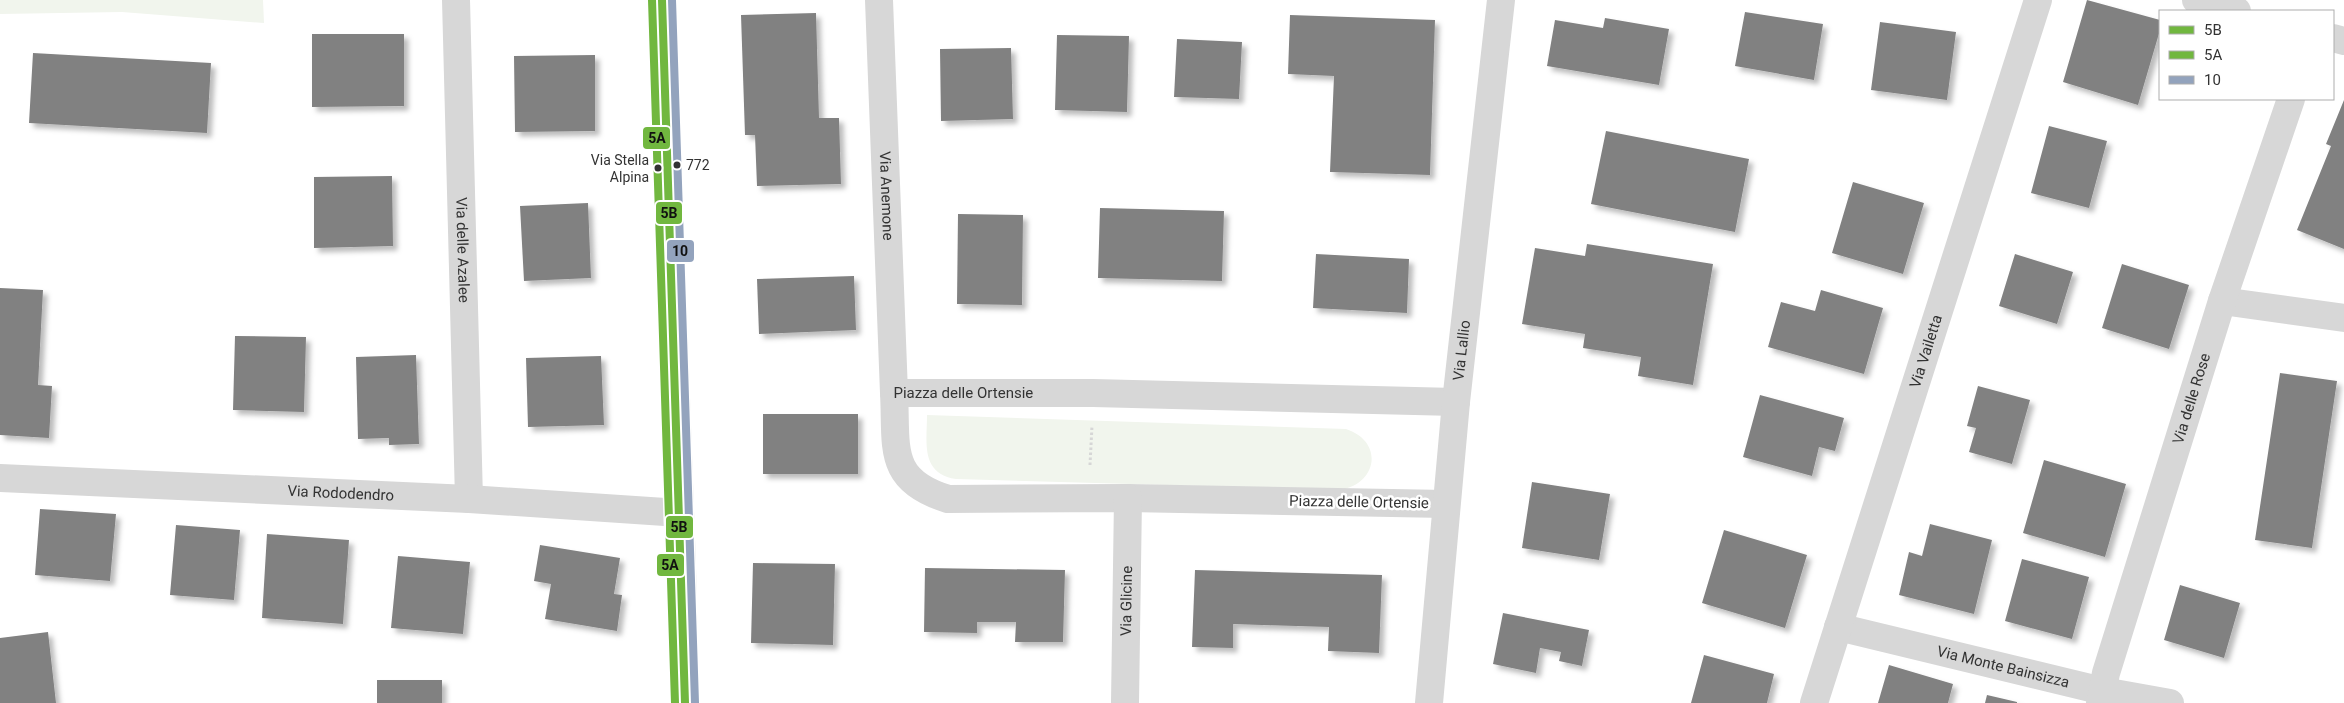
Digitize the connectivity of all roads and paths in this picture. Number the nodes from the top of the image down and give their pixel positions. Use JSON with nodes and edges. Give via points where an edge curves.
{"nodes":[{"id":1,"x":456,"y":0,"type":"edge"},
{"id":2,"x":662,"y":0,"type":"edge"},
{"id":3,"x":879,"y":0,"type":"edge"},
{"id":4,"x":1501,"y":0,"type":"edge"},
{"id":5,"x":2038,"y":0,"type":"edge"},
{"id":6,"x":2196,"y":0,"type":"edge"},
{"id":7,"x":2233,"y":10,"type":"edge"},
{"id":8,"x":2291,"y":100,"type":"edge"},
{"id":9,"x":2222,"y":301,"type":"junction"},
{"id":10,"x":2344,"y":318,"type":"edge"},
{"id":11,"x":894,"y":393,"type":"junction"},
{"id":12,"x":1093,"y":393,"type":"junction"},
{"id":13,"x":1456,"y":402,"type":"junction"},
{"id":14,"x":0,"y":478,"type":"edge"},
{"id":15,"x":1089,"y":498,"type":"junction"},
{"id":16,"x":1128,"y":498,"type":"junction"},
{"id":17,"x":469,"y":499,"type":"junction"},
{"id":18,"x":1446,"y":504,"type":"junction"},
{"id":19,"x":680,"y":512,"type":"junction"},
{"id":20,"x":1838,"y":627,"type":"junction"},
{"id":21,"x":2102,"y":697,"type":"edge"},
{"id":22,"x":685,"y":703,"type":"edge"},
{"id":23,"x":1125,"y":703,"type":"edge"},
{"id":24,"x":1429,"y":703,"type":"edge"},
{"id":25,"x":1814,"y":703,"type":"edge"},
{"id":26,"x":2170,"y":703,"type":"edge"}],
"edges":[{"from":1,"to":17,"type":"street","name":"Via delle Azalee"},
{"from":2,"to":19,"type":"street"},
{"from":3,"to":11,"type":"street","name":"Via Anemone"},
{"from":4,"to":13,"type":"street","name":"Via Lallio"},
{"from":5,"to":20,"type":"street","name":"Via Vailetta"},
{"from":6,"to":7,"type":"street"},
{"from":8,"to":9,"type":"street","name":"Via delle Rose"},
{"from":9,"to":10,"type":"street"},
{"from":9,"to":21,"type":"street","name":"Via delle Rose","via":[[2106,673]]},
{"from":11,"to":12,"type":"street","name":"Piazza delle Ortensie"},
{"from":11,"to":15,"type":"street","name":"Piazza delle Ortensie","via":[[898,457],[906,475],[924,491],[957,500]]},
{"from":12,"to":13,"type":"street","name":"Piazza delle Ortensie"},
{"from":12,"to":15,"type":"path"},
{"from":13,"to":18,"type":"street","name":"Via Lallio"},
{"from":14,"to":17,"type":"street","name":"Via Rododendro"},
{"from":15,"to":16,"type":"street","name":"Piazza delle Ortensie"},
{"from":16,"to":18,"type":"street","name":"Piazza delle Ortensie"},
{"from":16,"to":23,"type":"street","name":"Via Glicine"},
{"from":17,"to":19,"type":"street","name":"Via Rododendro"},
{"from":18,"to":24,"type":"street","name":"Via Lallio"},
{"from":19,"to":22,"type":"street"},
{"from":20,"to":21,"type":"street","name":"Via Monte Bainsizza"},
{"from":20,"to":25,"type":"street","name":"Via Vailetta"},
{"from":21,"to":26,"type":"street","name":"Via Monte Bainsizza"}]}
